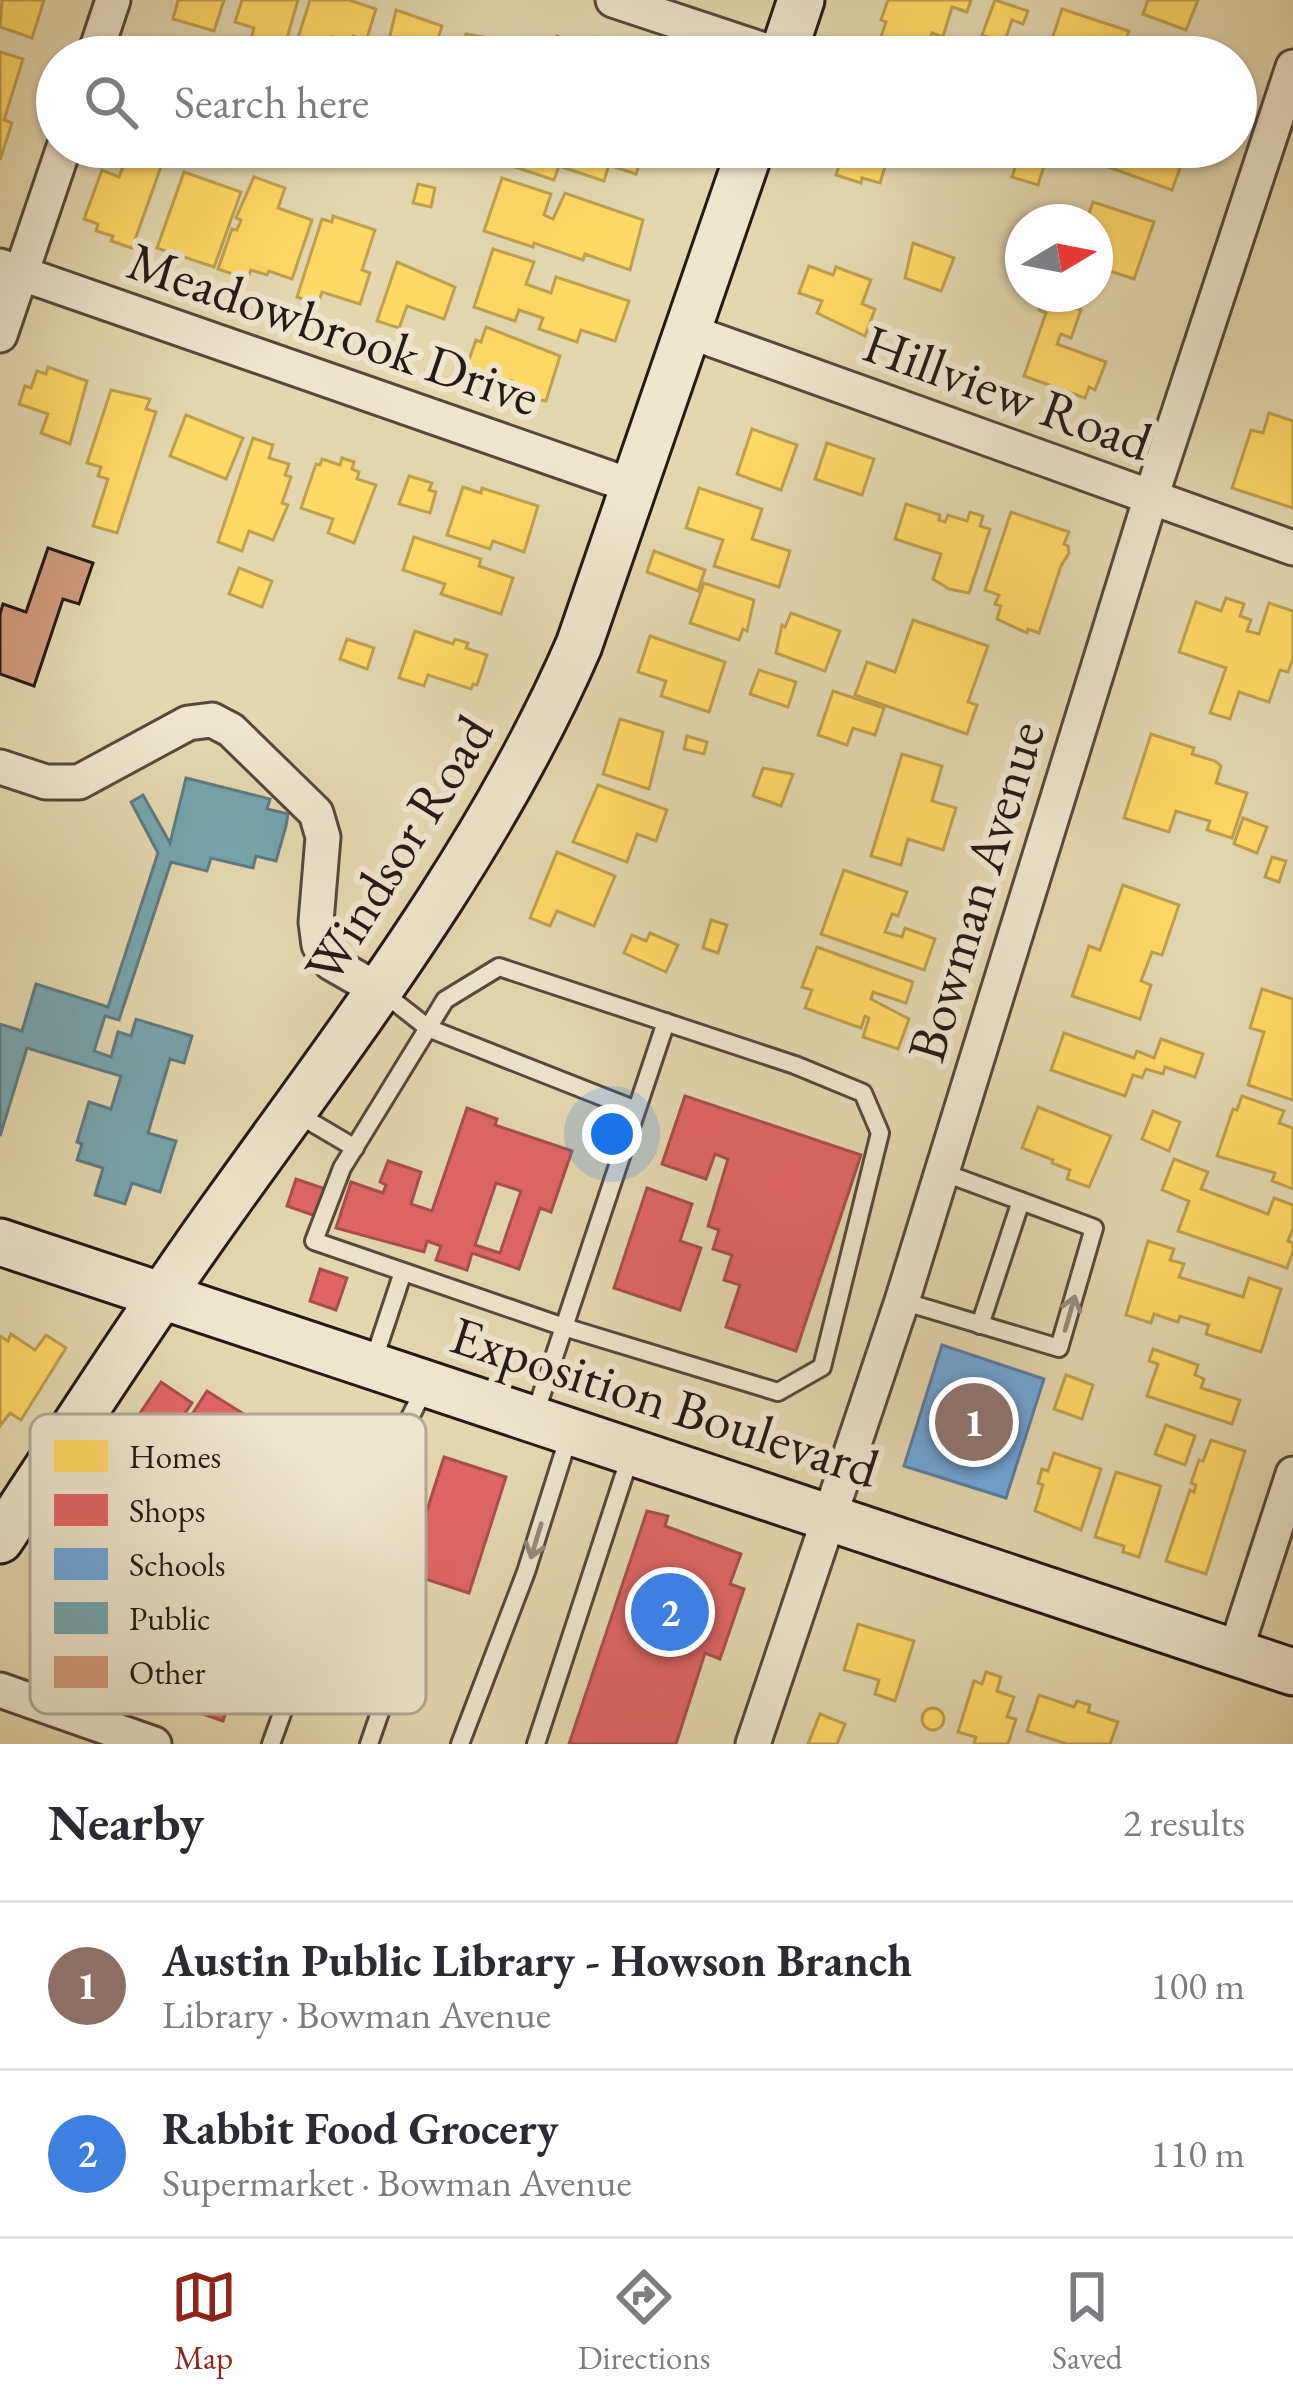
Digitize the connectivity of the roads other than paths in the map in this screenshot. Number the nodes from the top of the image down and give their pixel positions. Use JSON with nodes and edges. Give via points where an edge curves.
{"nodes":[{"id":1,"x":113,"y":0,"type":"edge"},
{"id":2,"x":613,"y":0,"type":"edge"},
{"id":3,"x":801,"y":0,"type":"edge"},
{"id":4,"x":101,"y":36,"type":"edge"},
{"id":5,"x":722,"y":36,"type":"edge"},
{"id":6,"x":789,"y":36,"type":"edge"},
{"id":7,"x":1293,"y":68,"type":"edge"},
{"id":8,"x":55,"y":168,"type":"edge"},
{"id":9,"x":744,"y":168,"type":"edge"},
{"id":10,"x":10,"y":269,"type":"edge"},
{"id":11,"x":688,"y":331,"type":"junction"},
{"id":12,"x":0,"y":334,"type":"edge"},
{"id":13,"x":635,"y":487,"type":"junction"},
{"id":14,"x":1151,"y":497,"type":"junction"},
{"id":15,"x":1293,"y":548,"type":"edge"},
{"id":16,"x":0,"y":767,"type":"edge"},
{"id":17,"x":380,"y":991,"type":"junction"},
{"id":18,"x":666,"y":1022,"type":"junction"},
{"id":19,"x":428,"y":1028,"type":"junction"},
{"id":20,"x":636,"y":1110,"type":"junction"},
{"id":21,"x":293,"y":1111,"type":"junction"},
{"id":22,"x":355,"y":1148,"type":"junction"},
{"id":23,"x":942,"y":1172,"type":"junction"},
{"id":24,"x":1021,"y":1202,"type":"junction"},
{"id":25,"x":0,"y":1242,"type":"edge"},
{"id":26,"x":403,"y":1272,"type":"junction"},
{"id":27,"x":161,"y":1295,"type":"junction"},
{"id":28,"x":902,"y":1301,"type":"junction"},
{"id":29,"x":980,"y":1325,"type":"junction"},
{"id":30,"x":564,"y":1327,"type":"junction"},
{"id":31,"x":372,"y":1364,"type":"junction"},
{"id":32,"x":428,"y":1382,"type":"junction"},
{"id":33,"x":83,"y":1414,"type":"edge"},
{"id":34,"x":412,"y":1414,"type":"edge"},
{"id":35,"x":552,"y":1423,"type":"junction"},
{"id":36,"x":632,"y":1449,"type":"junction"},
{"id":37,"x":1293,"y":1474,"type":"edge"},
{"id":38,"x":30,"y":1494,"type":"edge"},
{"id":39,"x":830,"y":1515,"type":"junction"},
{"id":40,"x":0,"y":1540,"type":"edge"},
{"id":41,"x":1234,"y":1652,"type":"junction"},
{"id":42,"x":1293,"y":1672,"type":"edge"},
{"id":43,"x":0,"y":1690,"type":"edge"},
{"id":44,"x":30,"y":1701,"type":"edge"},
{"id":45,"x":68,"y":1714,"type":"edge"},
{"id":46,"x":282,"y":1714,"type":"edge"},
{"id":47,"x":379,"y":1714,"type":"edge"},
{"id":48,"x":154,"y":1744,"type":"edge"},
{"id":49,"x":271,"y":1744,"type":"edge"},
{"id":50,"x":369,"y":1744,"type":"edge"},
{"id":51,"x":460,"y":1744,"type":"edge"},
{"id":52,"x":536,"y":1744,"type":"edge"},
{"id":53,"x":753,"y":1744,"type":"edge"}],
"edges":[{"from":1,"to":4,"type":"street"},
{"from":2,"to":5,"type":"street"},
{"from":3,"to":6,"type":"street"},
{"from":7,"to":14,"type":"street","name":"Bowman Avenue"},
{"from":8,"to":10,"type":"street"},
{"from":9,"to":11,"type":"street","name":"Windsor Road"},
{"from":10,"to":12,"type":"street"},
{"from":10,"to":13,"type":"street","name":"Meadowbrook Drive"},
{"from":11,"to":13,"type":"street","name":"Windsor Road"},
{"from":11,"to":14,"type":"street","name":"Hillview Road"},
{"from":13,"to":17,"type":"street","name":"Windsor Road","via":[[554,704]]},
{"from":14,"to":15,"type":"street","name":"Hillview Road"},
{"from":14,"to":23,"type":"street","name":"Bowman Avenue"},
{"from":16,"to":17,"type":"street","via":[[46,782],[79,782],[188,723],[231,730],[316,813],[323,837],[319,945],[331,963]]},
{"from":17,"to":19,"type":"lane"},
{"from":17,"to":21,"type":"street","name":"Windsor Road"},
{"from":18,"to":19,"type":"lane","via":[[499,967],[446,1000]]},
{"from":18,"to":20,"type":"lane"},
{"from":18,"to":30,"type":"lane","via":[[863,1093],[880,1132],[822,1367],[778,1392]]},
{"from":19,"to":20,"type":"lane"},
{"from":19,"to":22,"type":"lane"},
{"from":20,"to":30,"type":"lane"},
{"from":21,"to":22,"type":"lane"},
{"from":21,"to":27,"type":"street","name":"Windsor Road"},
{"from":22,"to":26,"type":"lane","via":[[314,1241]]},
{"from":23,"to":24,"type":"lane"},
{"from":23,"to":28,"type":"street","name":"Bowman Avenue"},
{"from":24,"to":29,"type":"lane"},
{"from":29,"to":24,"type":"lane","one_way":true,"via":[[1060,1348],[1094,1228]]},
{"from":25,"to":27,"type":"street","name":"Exposition Boulevard"},
{"from":26,"to":30,"type":"lane"},
{"from":26,"to":31,"type":"lane"},
{"from":27,"to":31,"type":"street","name":"Exposition Boulevard"},
{"from":27,"to":33,"type":"street","name":"Windsor Road"},
{"from":28,"to":29,"type":"lane"},
{"from":28,"to":39,"type":"street","name":"Bowman Avenue"},
{"from":30,"to":35,"type":"lane"},
{"from":31,"to":32,"type":"street","name":"Exposition Boulevard"},
{"from":32,"to":34,"type":"lane"},
{"from":32,"to":35,"type":"street","name":"Exposition Boulevard"},
{"from":35,"to":36,"type":"street","name":"Exposition Boulevard"},
{"from":35,"to":51,"type":"lane","one_way":true,"via":[[526,1572]]},
{"from":36,"to":39,"type":"street","name":"Exposition Boulevard"},
{"from":36,"to":52,"type":"lane"},
{"from":37,"to":41,"type":"street"},
{"from":38,"to":40,"type":"street","name":"Windsor Road"},
{"from":39,"to":41,"type":"street","name":"Exposition Boulevard"},
{"from":39,"to":53,"type":"street","name":"Bowman Avenue"},
{"from":41,"to":42,"type":"street","name":"Exposition Boulevard"},
{"from":43,"to":44,"type":"street"},
{"from":45,"to":48,"type":"street"},
{"from":46,"to":49,"type":"lane"},
{"from":47,"to":50,"type":"lane"}]}
